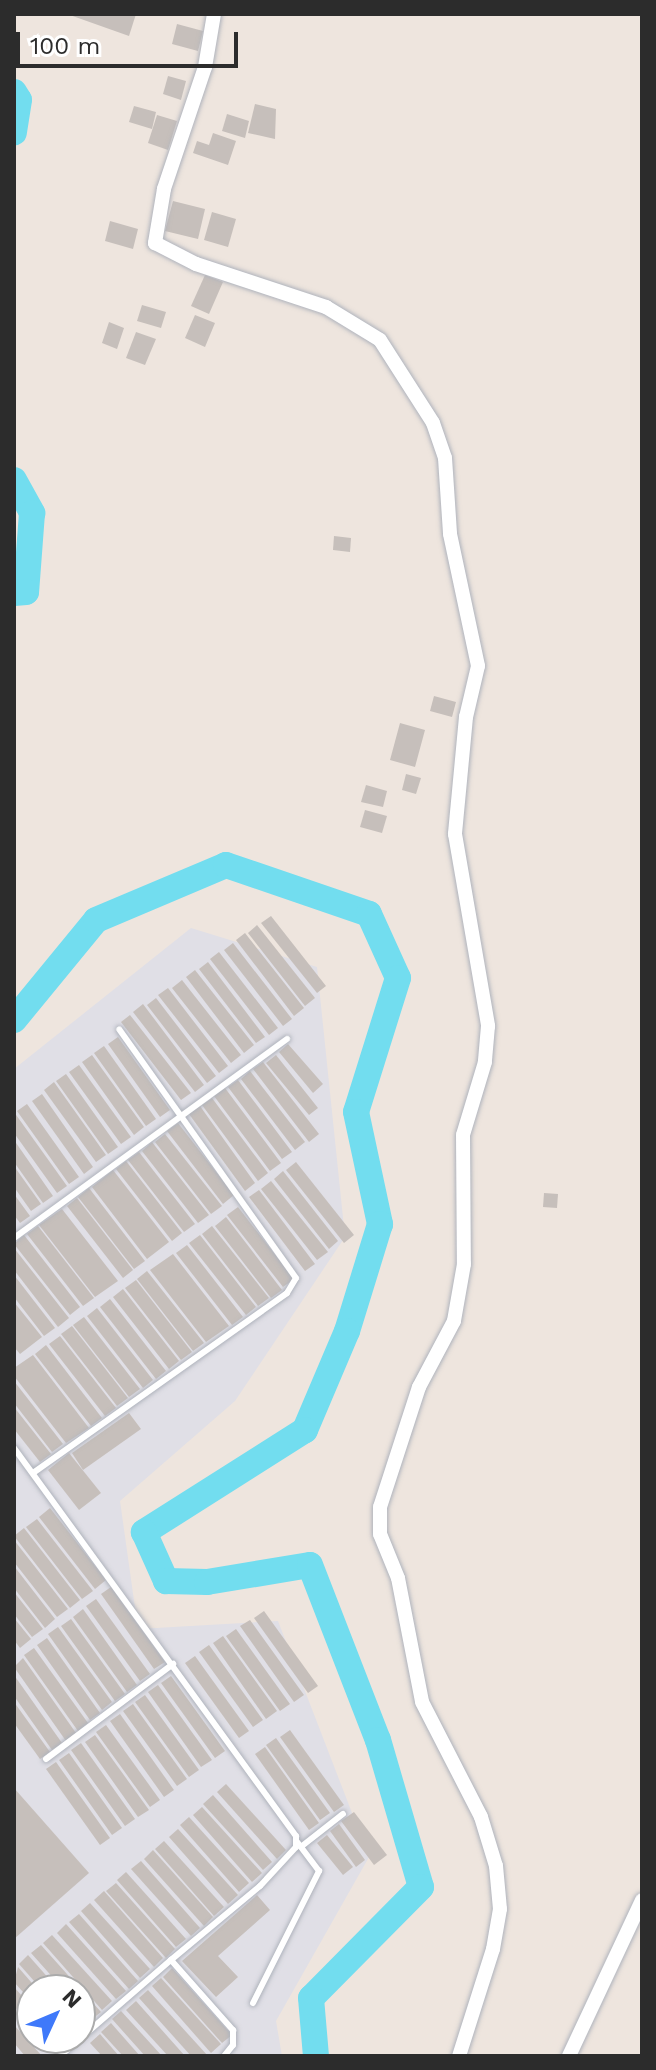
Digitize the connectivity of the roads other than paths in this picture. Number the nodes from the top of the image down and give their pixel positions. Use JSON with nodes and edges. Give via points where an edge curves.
{"nodes":[{"id":1,"x":214,"y":14,"type":"edge"},
{"id":2,"x":119,"y":1029,"type":"dead end"},
{"id":3,"x":287,"y":1039,"type":"dead end"},
{"id":4,"x":181,"y":1114,"type":"junction"},
{"id":5,"x":14,"y":1238,"type":"edge"},
{"id":6,"x":14,"y":1448,"type":"edge"},
{"id":7,"x":33,"y":1473,"type":"junction"},
{"id":8,"x":173,"y":1664,"type":"junction"},
{"id":9,"x":46,"y":1759,"type":"dead end"},
{"id":10,"x":343,"y":1814,"type":"dead end"},
{"id":11,"x":300,"y":1844,"type":"junction"},
{"id":12,"x":642,"y":1900,"type":"edge"},
{"id":13,"x":171,"y":1960,"type":"junction"},
{"id":14,"x":253,"y":2003,"type":"dead end"},
{"id":15,"x":60,"y":2056,"type":"edge"},
{"id":16,"x":224,"y":2056,"type":"edge"},
{"id":17,"x":459,"y":2056,"type":"edge"},
{"id":18,"x":569,"y":2056,"type":"edge"}],
"edges":[{"from":1,"to":17,"type":"street","via":[[201,80],[164,189],[155,243],[196,264],[326,307],[380,340],[433,423],[445,458],[450,534],[478,666],[466,717],[455,834],[488,1026],[485,1062],[463,1135],[464,1264],[454,1321],[419,1387],[380,1507],[380,1534],[398,1578],[422,1702],[481,1817],[496,1866],[500,1909],[493,1949]]},
{"from":2,"to":4,"type":"lane"},
{"from":3,"to":4,"type":"lane"},
{"from":4,"to":5,"type":"lane"},
{"from":4,"to":7,"type":"lane","via":[[294,1270],[295,1284]]},
{"from":6,"to":7,"type":"lane"},
{"from":7,"to":8,"type":"lane"},
{"from":8,"to":9,"type":"lane"},
{"from":8,"to":11,"type":"lane"},
{"from":10,"to":11,"type":"lane"},
{"from":11,"to":13,"type":"lane","via":[[260,1886]]},
{"from":11,"to":14,"type":"lane","via":[[319,1871]]},
{"from":12,"to":18,"type":"street"},
{"from":13,"to":15,"type":"lane"},
{"from":13,"to":16,"type":"lane","via":[[233,2030],[233,2045]]}]}
